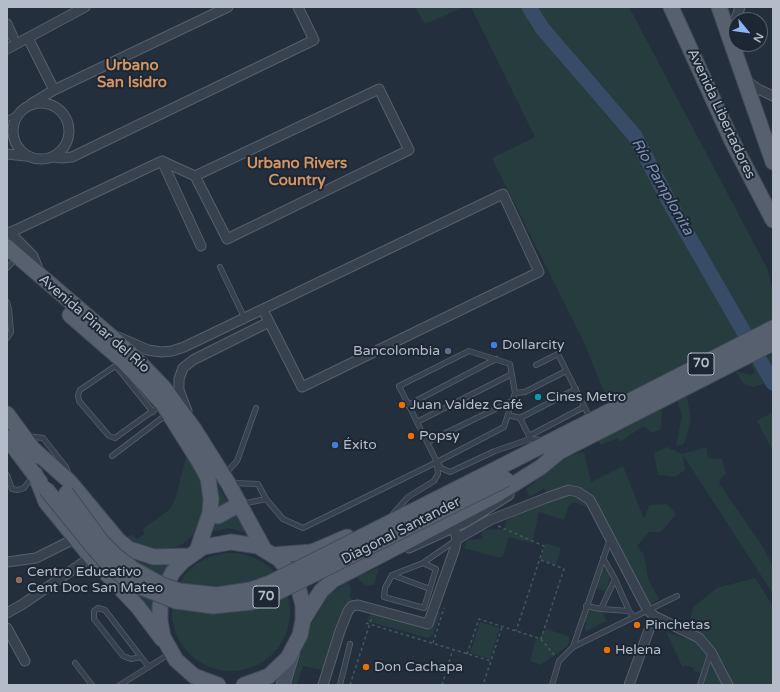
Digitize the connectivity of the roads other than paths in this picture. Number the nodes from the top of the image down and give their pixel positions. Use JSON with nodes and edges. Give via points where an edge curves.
{"nodes":[{"id":1,"x":85,"y":7,"type":"edge"},
{"id":2,"x":228,"y":7,"type":"edge"},
{"id":3,"x":298,"y":7,"type":"edge"},
{"id":4,"x":671,"y":7,"type":"edge"},
{"id":5,"x":719,"y":7,"type":"edge"},
{"id":6,"x":7,"y":24,"type":"edge"},
{"id":7,"x":728,"y":32,"type":"edge"},
{"id":8,"x":13,"y":37,"type":"dead end"},
{"id":9,"x":28,"y":38,"type":"junction"},
{"id":10,"x":7,"y":49,"type":"edge"},
{"id":11,"x":735,"y":52,"type":"edge"},
{"id":12,"x":743,"y":78,"type":"junction"},
{"id":13,"x":54,"y":90,"type":"junction"},
{"id":14,"x":773,"y":96,"type":"edge"},
{"id":15,"x":31,"y":104,"type":"junction"},
{"id":16,"x":9,"y":126,"type":"edge"},
{"id":17,"x":7,"y":154,"type":"edge"},
{"id":18,"x":27,"y":156,"type":"junction"},
{"id":19,"x":52,"y":157,"type":"junction"},
{"id":20,"x":773,"y":159,"type":"edge"},
{"id":21,"x":162,"y":161,"type":"junction"},
{"id":22,"x":195,"y":176,"type":"junction"},
{"id":23,"x":773,"y":220,"type":"edge"},
{"id":24,"x":8,"y":238,"type":"edge"},
{"id":25,"x":201,"y":246,"type":"dead end"},
{"id":26,"x":8,"y":264,"type":"edge"},
{"id":27,"x":220,"y":267,"type":"dead end"},
{"id":28,"x":7,"y":302,"type":"edge"},
{"id":29,"x":263,"y":310,"type":"junction"},
{"id":30,"x":245,"y":319,"type":"junction"},
{"id":31,"x":269,"y":322,"type":"junction"},
{"id":32,"x":773,"y":328,"type":"edge"},
{"id":33,"x":250,"y":331,"type":"junction"},
{"id":34,"x":107,"y":332,"type":"junction"},
{"id":35,"x":7,"y":338,"type":"edge"},
{"id":36,"x":773,"y":343,"type":"edge"},
{"id":37,"x":496,"y":359,"type":"junction"},
{"id":38,"x":119,"y":363,"type":"junction"},
{"id":39,"x":536,"y":365,"type":"dead end"},
{"id":40,"x":566,"y":371,"type":"junction"},
{"id":41,"x":512,"y":374,"type":"junction"},
{"id":42,"x":576,"y":389,"type":"junction"},
{"id":43,"x":515,"y":393,"type":"junction"},
{"id":44,"x":512,"y":401,"type":"junction"},
{"id":45,"x":408,"y":405,"type":"junction"},
{"id":46,"x":632,"y":407,"type":"junction"},
{"id":47,"x":256,"y":408,"type":"dead end"},
{"id":48,"x":161,"y":410,"type":"junction"},
{"id":49,"x":588,"y":413,"type":"junction"},
{"id":50,"x":7,"y":414,"type":"edge"},
{"id":51,"x":508,"y":415,"type":"junction"},
{"id":52,"x":520,"y":418,"type":"junction"},
{"id":53,"x":417,"y":422,"type":"junction"},
{"id":54,"x":194,"y":429,"type":"junction"},
{"id":55,"x":7,"y":438,"type":"edge"},
{"id":56,"x":427,"y":442,"type":"junction"},
{"id":57,"x":554,"y":446,"type":"junction"},
{"id":58,"x":112,"y":456,"type":"dead end"},
{"id":59,"x":437,"y":462,"type":"junction"},
{"id":60,"x":541,"y":467,"type":"junction"},
{"id":61,"x":503,"y":473,"type":"junction"},
{"id":62,"x":34,"y":474,"type":"junction"},
{"id":63,"x":7,"y":475,"type":"edge"},
{"id":64,"x":226,"y":479,"type":"junction"},
{"id":65,"x":68,"y":487,"type":"junction"},
{"id":66,"x":266,"y":498,"type":"junction"},
{"id":67,"x":240,"y":504,"type":"junction"},
{"id":68,"x":210,"y":513,"type":"junction"},
{"id":69,"x":394,"y":514,"type":"junction"},
{"id":70,"x":454,"y":528,"type":"junction"},
{"id":71,"x":76,"y":538,"type":"junction"},
{"id":72,"x":610,"y":538,"type":"junction"},
{"id":73,"x":457,"y":539,"type":"junction"},
{"id":74,"x":269,"y":552,"type":"junction"},
{"id":75,"x":193,"y":554,"type":"junction"},
{"id":76,"x":91,"y":557,"type":"junction"},
{"id":77,"x":603,"y":558,"type":"junction"},
{"id":78,"x":7,"y":562,"type":"edge"},
{"id":79,"x":423,"y":563,"type":"junction"},
{"id":80,"x":356,"y":567,"type":"junction"},
{"id":81,"x":392,"y":575,"type":"junction"},
{"id":82,"x":615,"y":579,"type":"junction"},
{"id":83,"x":430,"y":589,"type":"junction"},
{"id":84,"x":678,"y":596,"type":"dead end"},
{"id":85,"x":586,"y":606,"type":"junction"},
{"id":86,"x":601,"y":609,"type":"junction"},
{"id":87,"x":629,"y":611,"type":"junction"},
{"id":88,"x":7,"y":613,"type":"edge"},
{"id":89,"x":651,"y":613,"type":"junction"},
{"id":90,"x":633,"y":616,"type":"junction"},
{"id":91,"x":303,"y":620,"type":"junction"},
{"id":92,"x":7,"y":628,"type":"edge"},
{"id":93,"x":350,"y":644,"type":"dead end"},
{"id":94,"x":573,"y":647,"type":"junction"},
{"id":95,"x":168,"y":649,"type":"junction"},
{"id":96,"x":293,"y":651,"type":"junction"},
{"id":97,"x":711,"y":652,"type":"junction"},
{"id":98,"x":141,"y":656,"type":"junction"},
{"id":99,"x":25,"y":661,"type":"dead end"},
{"id":100,"x":75,"y":662,"type":"dead end"},
{"id":101,"x":149,"y":667,"type":"junction"},
{"id":102,"x":187,"y":671,"type":"junction"},
{"id":103,"x":92,"y":685,"type":"edge"},
{"id":104,"x":120,"y":685,"type":"edge"},
{"id":105,"x":196,"y":685,"type":"edge"},
{"id":106,"x":218,"y":685,"type":"edge"},
{"id":107,"x":244,"y":685,"type":"edge"},
{"id":108,"x":283,"y":685,"type":"edge"},
{"id":109,"x":324,"y":685,"type":"edge"},
{"id":110,"x":340,"y":685,"type":"edge"},
{"id":111,"x":552,"y":685,"type":"edge"},
{"id":112,"x":630,"y":685,"type":"edge"},
{"id":113,"x":700,"y":685,"type":"edge"},
{"id":114,"x":728,"y":685,"type":"edge"}],
"edges":[{"from":1,"to":9,"type":"street"},
{"from":2,"to":13,"type":"street"},
{"from":3,"to":19,"type":"street","via":[[314,40],[72,157]]},
{"from":4,"to":23,"type":"main road","name":"Avenida Libertadores","via":[[732,141]]},
{"from":5,"to":7,"type":"main road","name":"Avenida Libertadores"},
{"from":6,"to":8,"type":"street"},
{"from":9,"to":10,"type":"street"},
{"from":9,"to":13,"type":"street"},
{"from":11,"to":12,"type":"main road","name":"Avenida Libertadores"},
{"from":12,"to":14,"type":"street"},
{"from":12,"to":20,"type":"main road","name":"Avenida Libertadores"},
{"from":13,"to":15,"type":"street"},
{"from":15,"to":16,"type":"street","via":[[18,114]]},
{"from":15,"to":19,"type":"street","via":[[48,103],[60,110],[67,120],[67,142],[59,153]]},
{"from":16,"to":18,"type":"street","via":[[15,143]]},
{"from":17,"to":18,"type":"street"},
{"from":18,"to":19,"type":"street","via":[[44,159]]},
{"from":21,"to":22,"type":"street"},
{"from":21,"to":24,"type":"street"},
{"from":21,"to":25,"type":"street"},
{"from":22,"to":22,"type":"street","via":[[227,239],[409,150],[379,89]]},
{"from":24,"to":34,"type":"main road","name":"Avenida Pinar del Río","via":[[40,277]]},
{"from":26,"to":38,"type":"main road","name":"Avenida Pinar del Río"},
{"from":27,"to":30,"type":"lane"},
{"from":28,"to":35,"type":"lane","via":[[10,309],[11,332]]},
{"from":29,"to":30,"type":"street"},
{"from":29,"to":31,"type":"street"},
{"from":29,"to":31,"type":"street","via":[[503,194],[539,272],[302,387]]},
{"from":30,"to":33,"type":"street"},
{"from":30,"to":34,"type":"street","via":[[172,351],[148,350]]},
{"from":31,"to":33,"type":"street"},
{"from":32,"to":46,"type":"main road","name":"Diagonal Santander","number":"70"},
{"from":33,"to":54,"type":"street","via":[[193,360],[183,368],[179,390]]},
{"from":34,"to":54,"type":"main road","name":"Avenida Pinar del Río","via":[[151,374]]},
{"from":36,"to":46,"type":"main road","name":"Diagonal Santander","number":"70"},
{"from":37,"to":41,"type":"lane","via":[[510,364]]},
{"from":37,"to":45,"type":"lane"},
{"from":37,"to":45,"type":"lane","via":[[469,351],[399,386]]},
{"from":38,"to":48,"type":"main road","name":"Avenida Pinar del Río"},
{"from":38,"to":48,"type":"lane","via":[[80,390],[78,395],[79,401],[109,436],[115,438]]},
{"from":39,"to":40,"type":"lane","via":[[558,354]]},
{"from":40,"to":42,"type":"lane"},
{"from":40,"to":43,"type":"lane","via":[[525,392]]},
{"from":41,"to":43,"type":"lane"},
{"from":41,"to":53,"type":"lane"},
{"from":42,"to":49,"type":"lane"},
{"from":42,"to":52,"type":"lane"},
{"from":43,"to":44,"type":"lane"},
{"from":44,"to":51,"type":"lane"},
{"from":44,"to":56,"type":"lane"},
{"from":45,"to":53,"type":"lane"},
{"from":46,"to":49,"type":"main road","name":"Diagonal Santander","number":"70"},
{"from":46,"to":57,"type":"main road","name":"Diagonal Santander","number":"70"},
{"from":47,"to":64,"type":"lane","via":[[237,461]]},
{"from":48,"to":58,"type":"lane"},
{"from":48,"to":68,"type":"main road","name":"Avenida Pinar del Río","via":[[192,447],[208,478]]},
{"from":49,"to":52,"type":"lane","via":[[529,436]]},
{"from":49,"to":57,"type":"main road","name":"Diagonal Santander","number":"70"},
{"from":50,"to":65,"type":"main road","number":"70"},
{"from":51,"to":52,"type":"lane"},
{"from":51,"to":59,"type":"lane","via":[[504,427]]},
{"from":53,"to":56,"type":"lane"},
{"from":54,"to":64,"type":"main road","name":"Avenida Pinar del Río"},
{"from":55,"to":62,"type":"main road","number":"70"},
{"from":56,"to":59,"type":"lane"},
{"from":57,"to":59,"type":"lane","via":[[530,440],[495,451],[450,472],[444,470]]},
{"from":57,"to":60,"type":"main road"},
{"from":57,"to":61,"type":"main road","name":"Diagonal Santander","number":"70"},
{"from":57,"to":69,"type":"main road","via":[[512,455]]},
{"from":59,"to":66,"type":"lane","via":[[303,528],[283,519]]},
{"from":59,"to":69,"type":"lane","via":[[438,474],[434,481],[408,497]]},
{"from":60,"to":70,"type":"street","via":[[504,499]]},
{"from":60,"to":80,"type":"main road","via":[[471,508]]},
{"from":61,"to":62,"type":"main road","name":"Diagonal Santander","number":"70","bridge":true,"via":[[274,594],[252,602],[213,606],[176,601],[126,578],[109,565],[93,547]]},
{"from":61,"to":65,"type":"main road","name":"Diagonal Santander","number":"70","bridge":true,"via":[[270,583],[250,590],[216,595],[180,591],[133,569],[101,541]]},
{"from":62,"to":63,"type":"lane","via":[[24,488],[18,490],[12,488]]},
{"from":62,"to":71,"type":"main road","via":[[46,502]]},
{"from":64,"to":66,"type":"lane","via":[[258,484]]},
{"from":64,"to":67,"type":"main road","name":"Avenida Pinar del Río"},
{"from":65,"to":75,"type":"main road","via":[[129,549],[154,557]]},
{"from":66,"to":67,"type":"lane"},
{"from":67,"to":68,"type":"main road","via":[[218,516]]},
{"from":67,"to":74,"type":"main road","name":"Avenida Pinar del Río"},
{"from":68,"to":75,"type":"main road","name":"Avenida Pinar del Río"},
{"from":69,"to":74,"type":"main road","via":[[312,552]]},
{"from":70,"to":73,"type":"street"},
{"from":70,"to":80,"type":"street","via":[[396,554]]},
{"from":71,"to":76,"type":"main road"},
{"from":71,"to":78,"type":"street","via":[[36,558]]},
{"from":72,"to":73,"type":"street","via":[[590,500],[578,492],[569,490],[490,520]]},
{"from":72,"to":77,"type":"lane"},
{"from":72,"to":89,"type":"street"},
{"from":73,"to":79,"type":"lane"},
{"from":73,"to":109,"type":"street","via":[[428,624],[358,605],[352,606],[348,611]]},
{"from":74,"to":75,"type":"main road","via":[[251,544],[231,542],[210,545]]},
{"from":74,"to":91,"type":"main road","via":[[289,570],[297,583],[302,598]]},
{"from":75,"to":95,"type":"main road","via":[[173,572],[161,599],[160,621]]},
{"from":76,"to":88,"type":"street"},
{"from":76,"to":95,"type":"main road","via":[[138,607]]},
{"from":77,"to":82,"type":"lane"},
{"from":77,"to":85,"type":"lane"},
{"from":79,"to":81,"type":"lane"},
{"from":79,"to":83,"type":"lane","via":[[436,569]]},
{"from":80,"to":91,"type":"main road","via":[[325,586]]},
{"from":81,"to":83,"type":"lane"},
{"from":81,"to":83,"type":"lane","via":[[385,588],[384,597],[424,608]]},
{"from":82,"to":86,"type":"lane"},
{"from":82,"to":87,"type":"lane"},
{"from":84,"to":89,"type":"lane"},
{"from":85,"to":86,"type":"lane"},
{"from":85,"to":94,"type":"lane"},
{"from":86,"to":87,"type":"lane"},
{"from":87,"to":90,"type":"lane"},
{"from":89,"to":90,"type":"lane"},
{"from":89,"to":97,"type":"street","via":[[699,638]]},
{"from":89,"to":112,"type":"street"},
{"from":90,"to":94,"type":"lane"},
{"from":91,"to":96,"type":"main road"},
{"from":92,"to":99,"type":"street"},
{"from":93,"to":110,"type":"lane"},
{"from":94,"to":111,"type":"lane","via":[[559,660]]},
{"from":95,"to":101,"type":"lane"},
{"from":95,"to":102,"type":"main road"},
{"from":96,"to":107,"type":"main road","via":[[276,671],[261,680]]},
{"from":96,"to":108,"type":"main road"},
{"from":97,"to":113,"type":"lane"},
{"from":97,"to":114,"type":"street"},
{"from":98,"to":98,"type":"lane","via":[[105,610],[98,608],[94,611],[94,619],[123,656],[131,659]]},
{"from":98,"to":101,"type":"lane"},
{"from":100,"to":103,"type":"lane"},
{"from":101,"to":104,"type":"lane"},
{"from":102,"to":105,"type":"main road"},
{"from":102,"to":106,"type":"main road","via":[[202,680]]}]}
